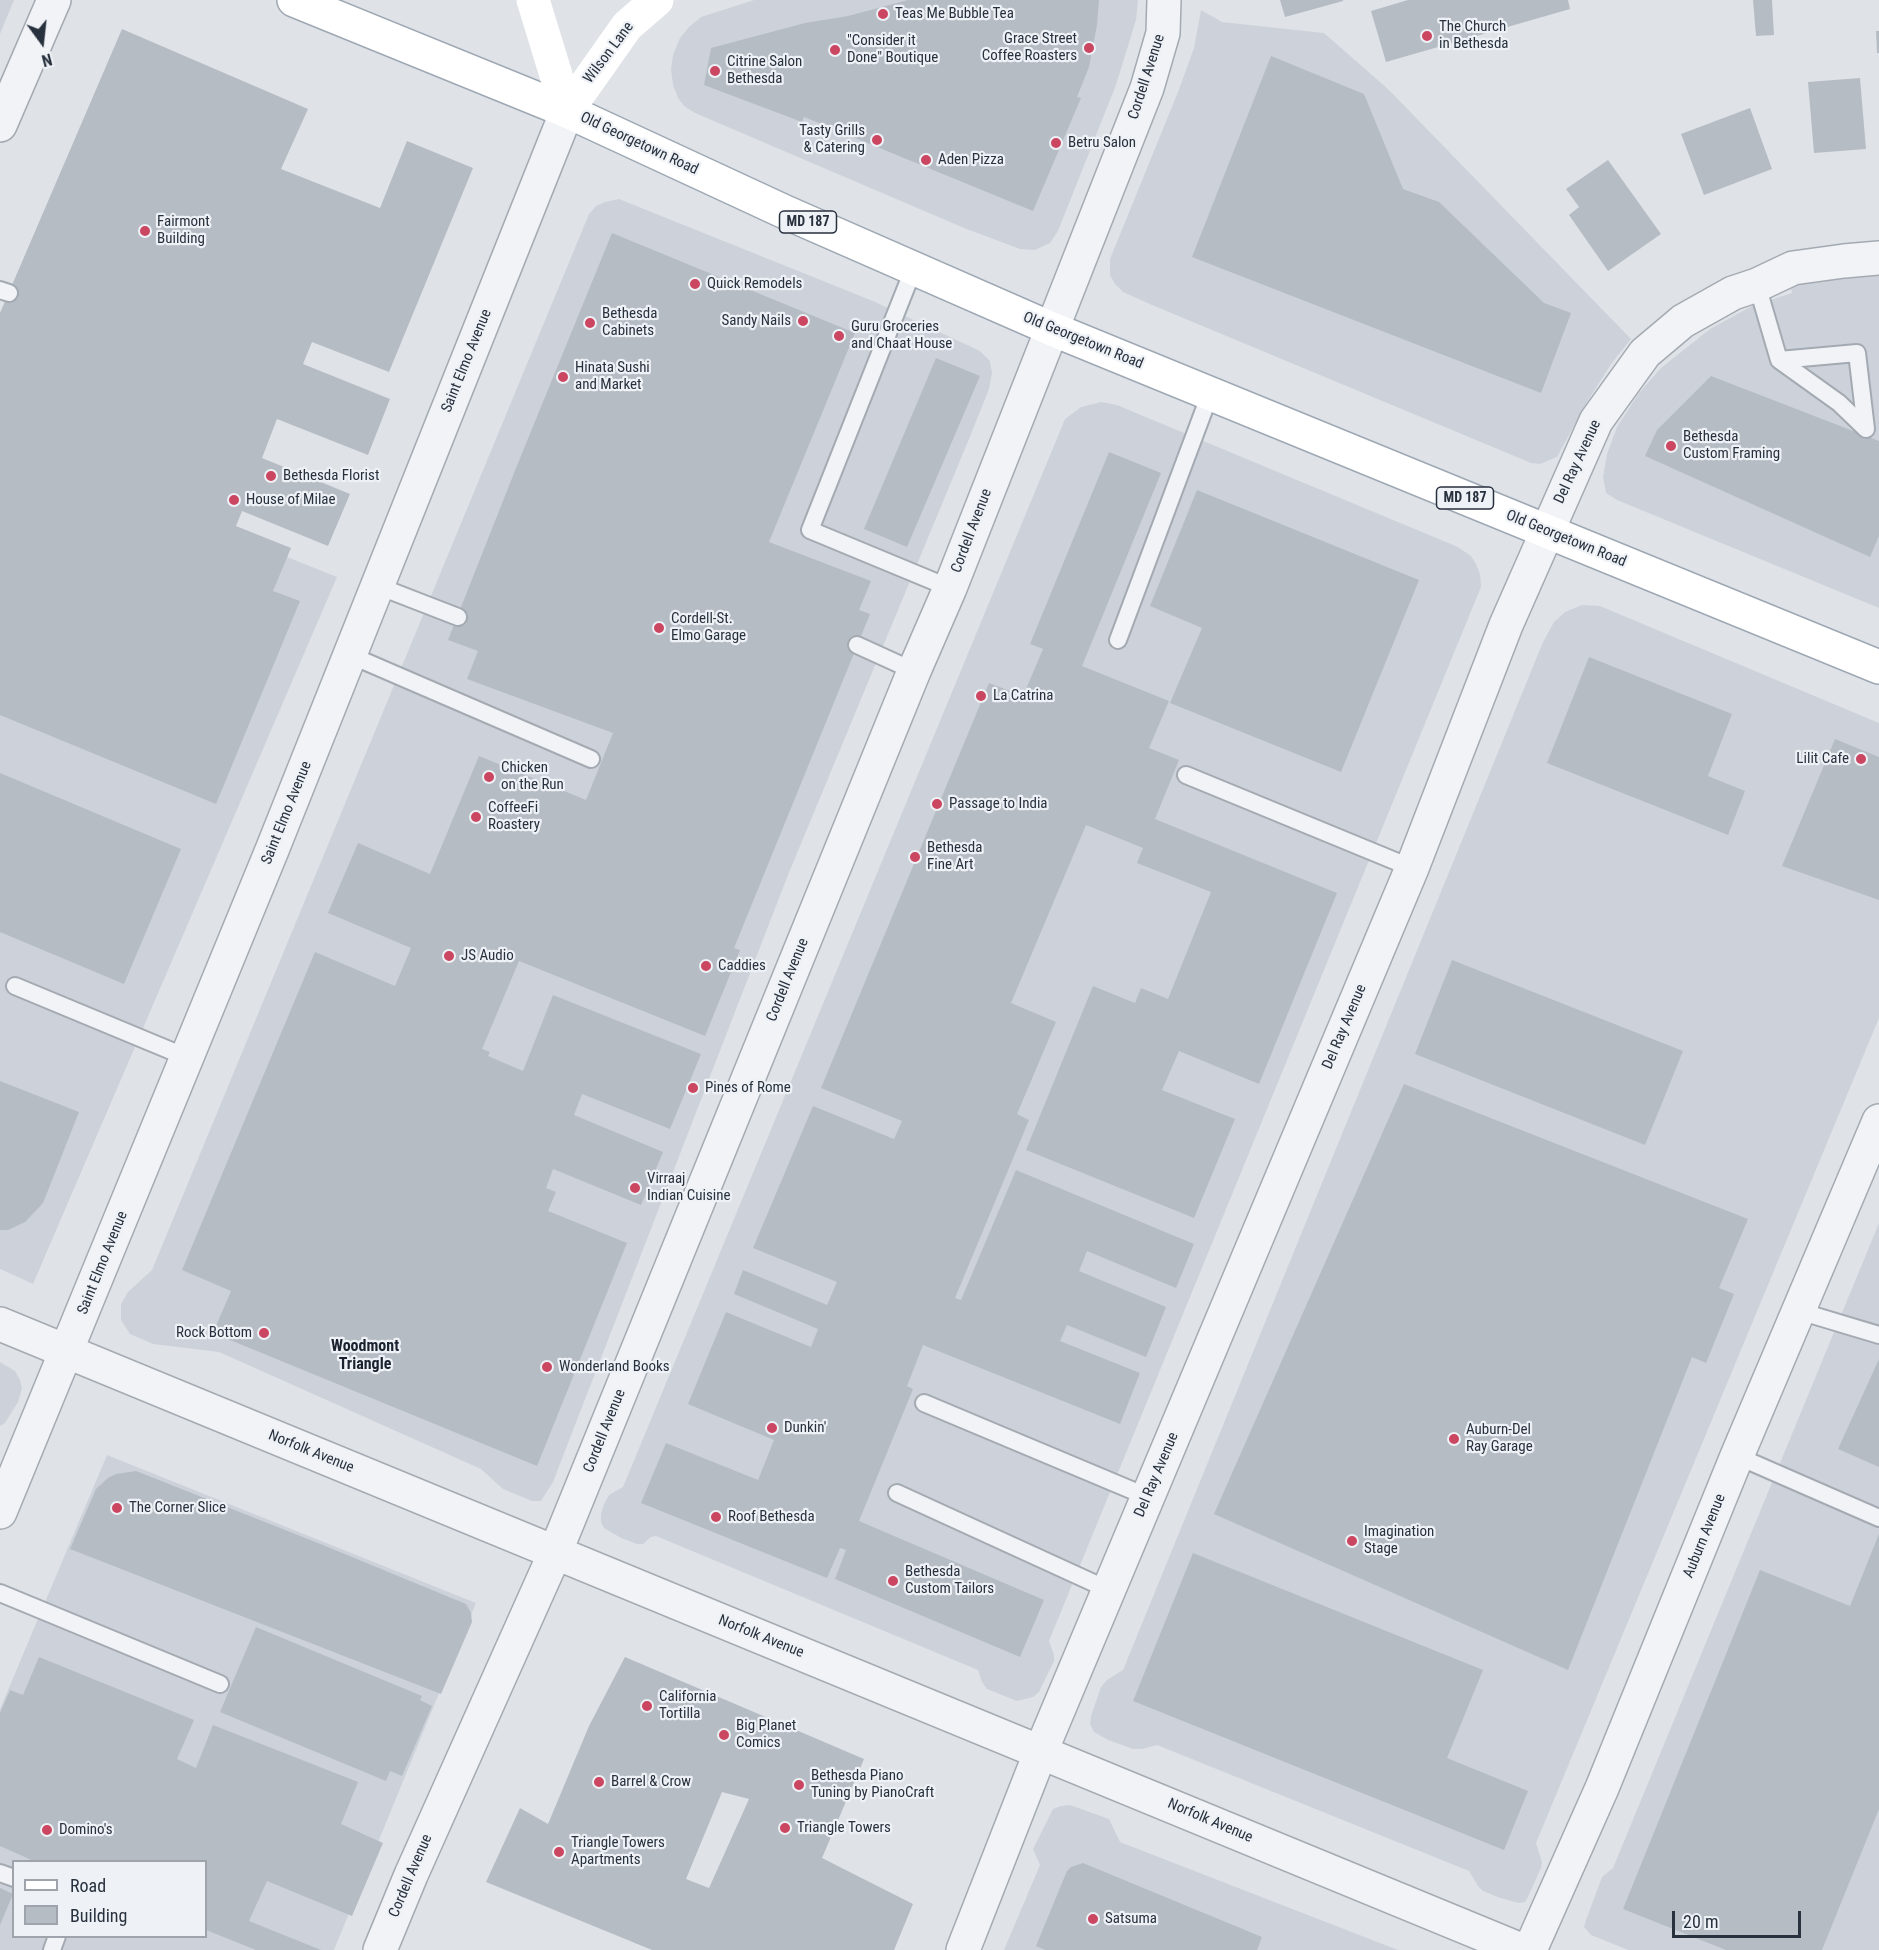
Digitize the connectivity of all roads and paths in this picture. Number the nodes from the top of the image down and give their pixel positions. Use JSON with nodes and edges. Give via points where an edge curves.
{"nodes":[{"id":1,"x":54,"y":0,"type":"edge"},
{"id":2,"x":294,"y":0,"type":"edge"},
{"id":3,"x":533,"y":0,"type":"edge"},
{"id":4,"x":657,"y":0,"type":"edge"},
{"id":5,"x":1164,"y":0,"type":"edge"},
{"id":6,"x":567,"y":111,"type":"junction"},
{"id":7,"x":0,"y":125,"type":"edge"},
{"id":8,"x":1879,"y":258,"type":"edge"},
{"id":9,"x":913,"y":270,"type":"junction"},
{"id":10,"x":1757,"y":285,"type":"junction"},
{"id":11,"x":1052,"y":329,"type":"junction"},
{"id":12,"x":1779,"y":360,"type":"junction"},
{"id":13,"x":1210,"y":394,"type":"junction"},
{"id":14,"x":1546,"y":531,"type":"junction"},
{"id":15,"x":378,"y":585,"type":"junction"},
{"id":16,"x":950,"y":588,"type":"junction"},
{"id":17,"x":458,"y":617,"type":"dead end"},
{"id":18,"x":1118,"y":640,"type":"dead end"},
{"id":19,"x":857,"y":645,"type":"dead end"},
{"id":20,"x":350,"y":655,"type":"junction"},
{"id":21,"x":1879,"y":667,"type":"edge"},
{"id":22,"x":914,"y":670,"type":"junction"},
{"id":23,"x":591,"y":759,"type":"dead end"},
{"id":24,"x":1186,"y":775,"type":"dead end"},
{"id":25,"x":1412,"y":868,"type":"junction"},
{"id":26,"x":15,"y":986,"type":"dead end"},
{"id":27,"x":186,"y":1057,"type":"junction"},
{"id":28,"x":1879,"y":1121,"type":"edge"},
{"id":29,"x":1799,"y":1311,"type":"junction"},
{"id":30,"x":0,"y":1324,"type":"edge"},
{"id":31,"x":1879,"y":1335,"type":"edge"},
{"id":32,"x":68,"y":1350,"type":"junction"},
{"id":33,"x":924,"y":1403,"type":"dead end"},
{"id":34,"x":1737,"y":1456,"type":"junction"},
{"id":35,"x":897,"y":1493,"type":"dead end"},
{"id":36,"x":1148,"y":1497,"type":"junction"},
{"id":37,"x":0,"y":1512,"type":"edge"},
{"id":38,"x":1879,"y":1518,"type":"edge"},
{"id":39,"x":555,"y":1553,"type":"junction"},
{"id":40,"x":1109,"y":1590,"type":"junction"},
{"id":41,"x":0,"y":1593,"type":"edge"},
{"id":42,"x":220,"y":1684,"type":"dead end"},
{"id":43,"x":1041,"y":1751,"type":"junction"},
{"id":44,"x":380,"y":1950,"type":"edge"},
{"id":45,"x":963,"y":1950,"type":"edge"},
{"id":46,"x":1521,"y":1950,"type":"edge"},
{"id":47,"x":1530,"y":1950,"type":"edge"}],
"edges":[{"from":1,"to":7,"type":"street"},
{"from":2,"to":6,"type":"main road","name":"Old Georgetown Road","number":"MD 187"},
{"from":3,"to":6,"type":"main road"},
{"from":4,"to":6,"type":"main road","name":"Wilson Lane","via":[[627,26]]},
{"from":5,"to":11,"type":"street","name":"Cordell Avenue","via":[[1163,33],[1146,88]]},
{"from":6,"to":9,"type":"main road","name":"Old Georgetown Road","number":"MD 187"},
{"from":6,"to":15,"type":"street","name":"Saint Elmo Avenue"},
{"from":8,"to":10,"type":"street","name":"Del Ray Avenue","via":[[1793,268]]},
{"from":9,"to":11,"type":"main road","name":"Old Georgetown Road","number":"MD 187"},
{"from":9,"to":16,"type":"lane","via":[[810,530]]},
{"from":10,"to":12,"type":"lane"},
{"from":10,"to":14,"type":"street","name":"Del Ray Avenue","via":[[1732,293],[1683,321],[1645,352],[1596,421]]},
{"from":11,"to":13,"type":"main road","name":"Old Georgetown Road","number":"MD 187"},
{"from":11,"to":16,"type":"street","name":"Cordell Avenue"},
{"from":12,"to":12,"type":"lane","via":[[1839,403],[1866,429],[1857,353]]},
{"from":13,"to":14,"type":"main road","name":"Old Georgetown Road","number":"MD 187"},
{"from":13,"to":18,"type":"lane"},
{"from":14,"to":21,"type":"main road","name":"Old Georgetown Road","number":"MD 187"},
{"from":14,"to":25,"type":"street","name":"Del Ray Avenue"},
{"from":15,"to":17,"type":"lane"},
{"from":15,"to":20,"type":"street","name":"Saint Elmo Avenue"},
{"from":16,"to":22,"type":"street","name":"Cordell Avenue"},
{"from":19,"to":22,"type":"lane"},
{"from":20,"to":23,"type":"lane"},
{"from":20,"to":27,"type":"street","name":"Saint Elmo Avenue"},
{"from":22,"to":39,"type":"street","name":"Cordell Avenue"},
{"from":24,"to":25,"type":"lane"},
{"from":25,"to":36,"type":"street","name":"Del Ray Avenue"},
{"from":26,"to":27,"type":"lane"},
{"from":27,"to":32,"type":"street","name":"Saint Elmo Avenue"},
{"from":28,"to":29,"type":"street","name":"Auburn Avenue"},
{"from":29,"to":31,"type":"lane"},
{"from":29,"to":34,"type":"street","name":"Auburn Avenue"},
{"from":30,"to":32,"type":"street","name":"Norfolk Avenue"},
{"from":32,"to":37,"type":"street","name":"Saint Elmo Avenue"},
{"from":32,"to":39,"type":"street","name":"Norfolk Avenue"},
{"from":33,"to":36,"type":"lane"},
{"from":34,"to":38,"type":"lane"},
{"from":34,"to":47,"type":"street","name":"Auburn Avenue","via":[[1602,1788]]},
{"from":35,"to":40,"type":"lane"},
{"from":36,"to":40,"type":"street","name":"Del Ray Avenue"},
{"from":39,"to":43,"type":"street","name":"Norfolk Avenue"},
{"from":39,"to":44,"type":"street","name":"Cordell Avenue"},
{"from":40,"to":43,"type":"street","name":"Del Ray Avenue"},
{"from":41,"to":42,"type":"lane"},
{"from":43,"to":45,"type":"street","name":"Del Ray Avenue"},
{"from":43,"to":46,"type":"street","name":"Norfolk Avenue"}]}
